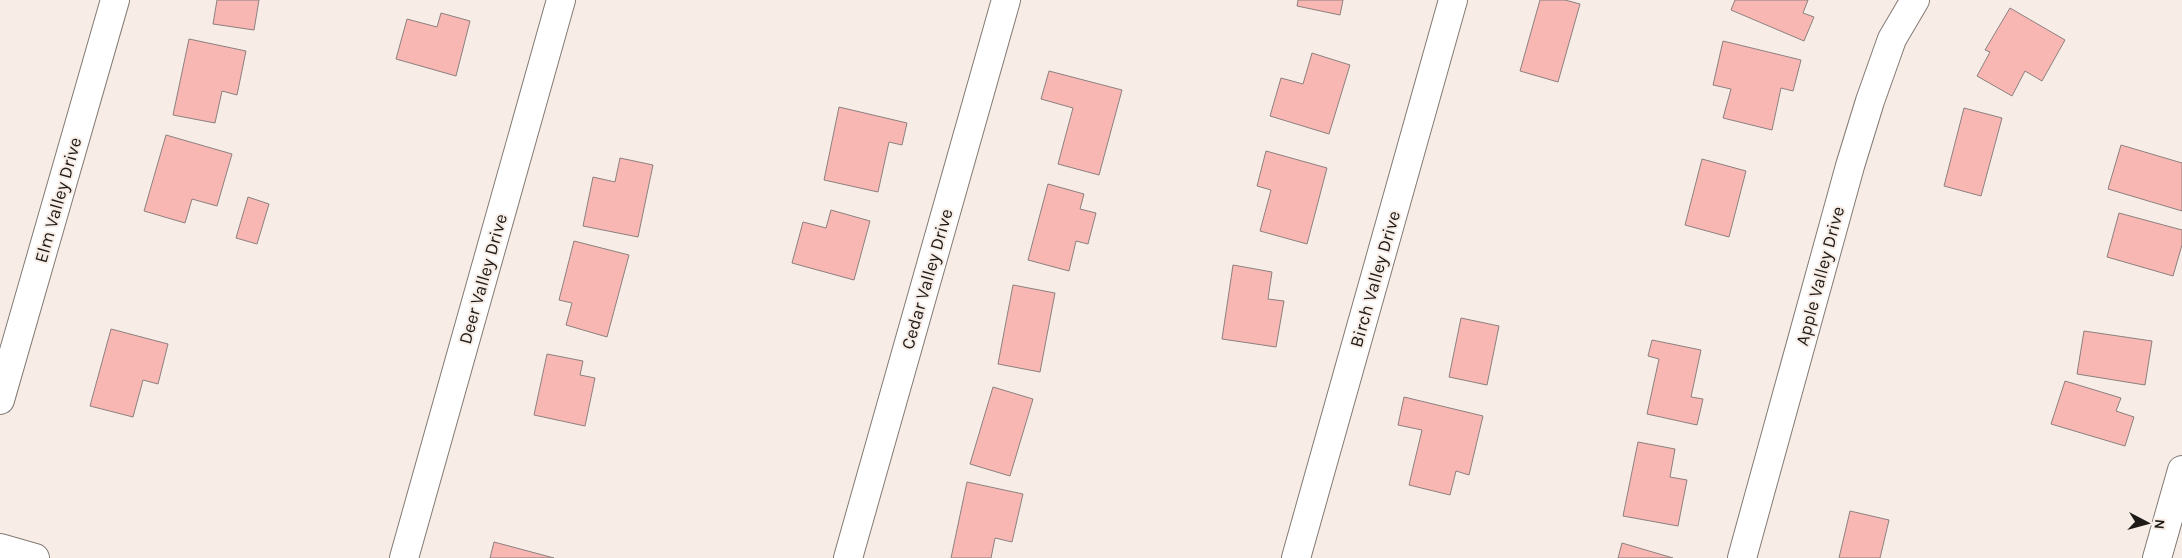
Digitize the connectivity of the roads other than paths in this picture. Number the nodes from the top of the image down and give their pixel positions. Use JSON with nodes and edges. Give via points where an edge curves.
{"nodes":[{"id":1,"x":115,"y":0,"type":"edge"},
{"id":2,"x":561,"y":0,"type":"edge"},
{"id":3,"x":1006,"y":0,"type":"edge"},
{"id":4,"x":1454,"y":0,"type":"edge"},
{"id":5,"x":1916,"y":0,"type":"edge"},
{"id":6,"x":0,"y":400,"type":"edge"},
{"id":7,"x":2182,"y":470,"type":"edge"},
{"id":8,"x":0,"y":548,"type":"edge"},
{"id":9,"x":35,"y":558,"type":"edge"},
{"id":10,"x":404,"y":558,"type":"edge"},
{"id":11,"x":848,"y":558,"type":"edge"},
{"id":12,"x":1296,"y":558,"type":"edge"},
{"id":13,"x":1742,"y":558,"type":"edge"},
{"id":14,"x":2156,"y":558,"type":"edge"}],
"edges":[{"from":1,"to":6,"type":"street","name":"Elm Valley Drive"},
{"from":2,"to":10,"type":"street","name":"Deer Valley Drive"},
{"from":3,"to":11,"type":"street","name":"Cedar Valley Drive"},
{"from":4,"to":12,"type":"street","name":"Birch Valley Drive"},
{"from":5,"to":13,"type":"street","name":"Apple Valley Drive","via":[[1892,39],[1870,101]]},
{"from":7,"to":14,"type":"street"},
{"from":8,"to":9,"type":"street"}]}
